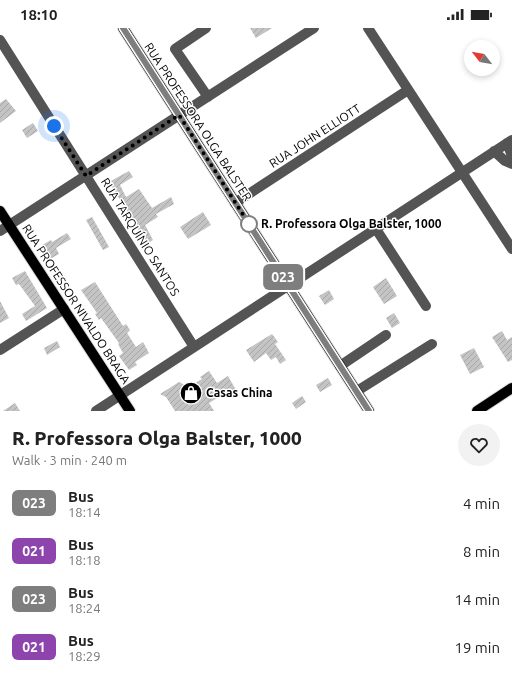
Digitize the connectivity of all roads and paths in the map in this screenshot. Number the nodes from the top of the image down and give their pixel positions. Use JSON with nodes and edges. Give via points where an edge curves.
{"nodes":[{"id":1,"x":123,"y":28,"type":"edge"},
{"id":2,"x":206,"y":28,"type":"edge"},
{"id":3,"x":314,"y":28,"type":"edge"},
{"id":4,"x":368,"y":28,"type":"edge"},
{"id":5,"x":0,"y":40,"type":"edge"},
{"id":6,"x":408,"y":90,"type":"junction"},
{"id":7,"x":208,"y":96,"type":"junction"},
{"id":8,"x":179,"y":115,"type":"junction"},
{"id":9,"x":509,"y":141,"type":"edge"},
{"id":10,"x":494,"y":151,"type":"junction"},
{"id":11,"x":512,"y":156,"type":"edge"},
{"id":12,"x":512,"y":164,"type":"edge"},
{"id":13,"x":462,"y":172,"type":"junction"},
{"id":14,"x":86,"y":176,"type":"junction"},
{"id":15,"x":235,"y":203,"type":"junction"},
{"id":16,"x":0,"y":211,"type":"edge"},
{"id":17,"x":9,"y":225,"type":"junction"},
{"id":18,"x":376,"y":229,"type":"junction"},
{"id":19,"x":0,"y":231,"type":"edge"},
{"id":20,"x":512,"y":249,"type":"edge"},
{"id":21,"x":288,"y":285,"type":"junction"},
{"id":22,"x":426,"y":306,"type":"dead end"},
{"id":23,"x":64,"y":309,"type":"junction"},
{"id":24,"x":386,"y":335,"type":"dead end"},
{"id":25,"x":432,"y":344,"type":"dead end"},
{"id":26,"x":194,"y":347,"type":"junction"},
{"id":27,"x":0,"y":350,"type":"edge"},
{"id":28,"x":340,"y":366,"type":"junction"},
{"id":29,"x":512,"y":388,"type":"edge"},
{"id":30,"x":357,"y":391,"type":"junction"},
{"id":31,"x":120,"y":396,"type":"junction"},
{"id":32,"x":96,"y":411,"type":"edge"},
{"id":33,"x":130,"y":411,"type":"edge"},
{"id":34,"x":369,"y":411,"type":"edge"},
{"id":35,"x":476,"y":411,"type":"edge"}],
"edges":[{"from":1,"to":8,"type":"main road","name":"RUA PROFESSORA OLGA BALSTER"},
{"from":2,"to":7,"type":"street","via":[[175,48]]},
{"from":3,"to":7,"type":"street"},
{"from":4,"to":6,"type":"street"},
{"from":5,"to":14,"type":"street","name":"RUA TARQUÍNIO SANTOS"},
{"from":6,"to":13,"type":"street"},
{"from":6,"to":15,"type":"street","name":"RUA JOHN ELLIOTT"},
{"from":7,"to":8,"type":"street"},
{"from":8,"to":14,"type":"street"},
{"from":8,"to":15,"type":"main road","name":"RUA PROFESSORA OLGA BALSTER"},
{"from":9,"to":10,"type":"street"},
{"from":9,"to":11,"type":"street"},
{"from":10,"to":12,"type":"street"},
{"from":10,"to":13,"type":"street"},
{"from":13,"to":18,"type":"street"},
{"from":13,"to":20,"type":"street"},
{"from":14,"to":17,"type":"street"},
{"from":14,"to":26,"type":"street","name":"RUA TARQUÍNIO SANTOS"},
{"from":15,"to":21,"type":"main road","name":"RUA PROFESSORA OLGA BALSTER"},
{"from":16,"to":17,"type":"main road","name":"RUA PROFESSOR NIVALDO BRAGA"},
{"from":17,"to":19,"type":"street"},
{"from":17,"to":23,"type":"main road","name":"RUA PROFESSOR NIVALDO BRAGA"},
{"from":18,"to":21,"type":"street"},
{"from":18,"to":22,"type":"street"},
{"from":21,"to":26,"type":"street"},
{"from":21,"to":28,"type":"main road","name":"RUA PROFESSORA OLGA BALSTER"},
{"from":23,"to":27,"type":"street"},
{"from":23,"to":31,"type":"main road","name":"RUA PROFESSOR NIVALDO BRAGA"},
{"from":24,"to":28,"type":"street"},
{"from":25,"to":30,"type":"street"},
{"from":26,"to":31,"type":"street"},
{"from":28,"to":30,"type":"main road","name":"RUA PROFESSORA OLGA BALSTER"},
{"from":29,"to":35,"type":"main road"},
{"from":30,"to":34,"type":"main road","name":"RUA PROFESSORA OLGA BALSTER"},
{"from":31,"to":32,"type":"street"},
{"from":31,"to":33,"type":"main road","name":"RUA PROFESSOR NIVALDO BRAGA"}]}
